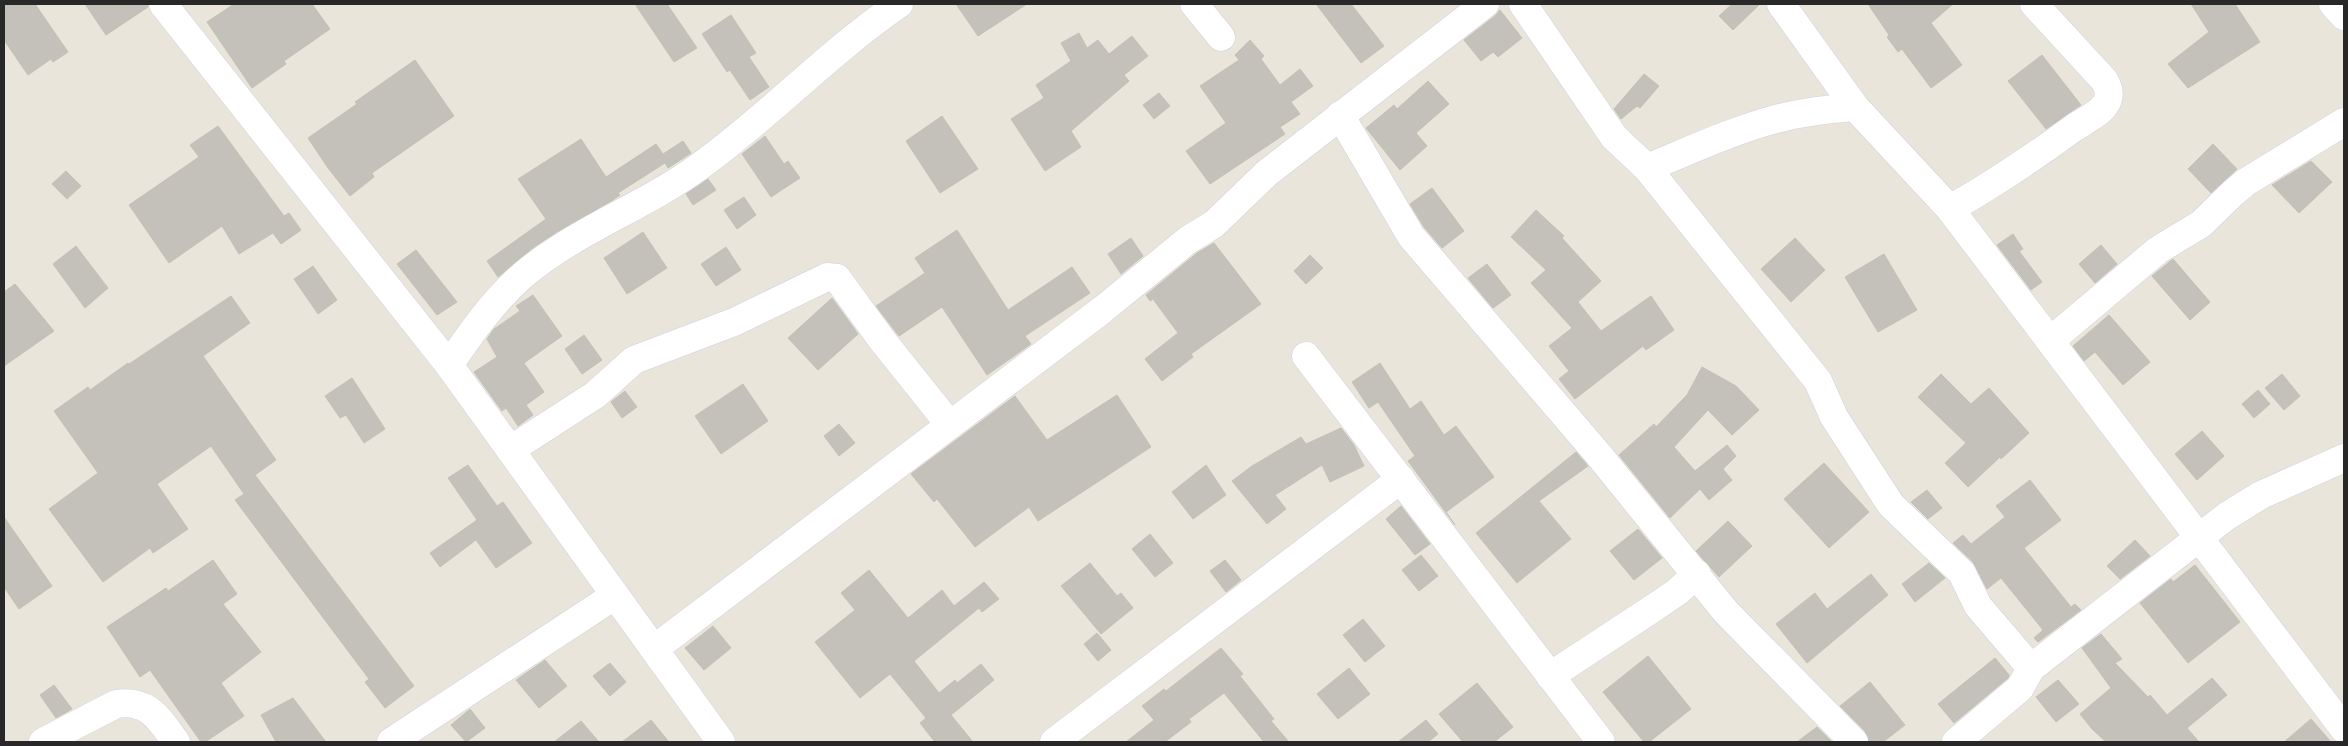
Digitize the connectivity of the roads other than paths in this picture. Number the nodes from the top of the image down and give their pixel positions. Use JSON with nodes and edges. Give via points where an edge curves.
{"nodes":[{"id":1,"x":163,"y":4,"type":"edge"},
{"id":2,"x":899,"y":4,"type":"edge"},
{"id":3,"x":1194,"y":4,"type":"edge"},
{"id":4,"x":1486,"y":4,"type":"edge"},
{"id":5,"x":1523,"y":4,"type":"edge"},
{"id":6,"x":1781,"y":4,"type":"edge"},
{"id":7,"x":2034,"y":4,"type":"edge"},
{"id":8,"x":2333,"y":4,"type":"edge"},
{"id":9,"x":2344,"y":16,"type":"edge"},
{"id":10,"x":1221,"y":37,"type":"dead end"},
{"id":11,"x":1856,"y":107,"type":"junction"},
{"id":12,"x":1340,"y":115,"type":"junction"},
{"id":13,"x":2344,"y":122,"type":"edge"},
{"id":14,"x":1647,"y":168,"type":"junction"},
{"id":15,"x":1950,"y":209,"type":"junction"},
{"id":16,"x":2050,"y":341,"type":"junction"},
{"id":17,"x":1306,"y":356,"type":"dead end"},
{"id":18,"x":449,"y":365,"type":"junction"},
{"id":19,"x":950,"y":425,"type":"junction"},
{"id":20,"x":510,"y":450,"type":"junction"},
{"id":21,"x":2344,"y":458,"type":"edge"},
{"id":22,"x":1401,"y":479,"type":"junction"},
{"id":23,"x":2199,"y":538,"type":"junction"},
{"id":24,"x":1696,"y":574,"type":"junction"},
{"id":25,"x":614,"y":596,"type":"junction"},
{"id":26,"x":654,"y":649,"type":"junction"},
{"id":27,"x":2031,"y":668,"type":"junction"},
{"id":28,"x":1550,"y":676,"type":"junction"},
{"id":29,"x":2344,"y":729,"type":"edge"},
{"id":30,"x":43,"y":742,"type":"edge"},
{"id":31,"x":176,"y":742,"type":"edge"},
{"id":32,"x":392,"y":742,"type":"edge"},
{"id":33,"x":720,"y":742,"type":"edge"},
{"id":34,"x":1054,"y":742,"type":"edge"},
{"id":35,"x":1601,"y":742,"type":"edge"},
{"id":36,"x":1854,"y":742,"type":"edge"},
{"id":37,"x":1956,"y":742,"type":"edge"}],
"edges":[{"from":1,"to":18,"type":"street"},
{"from":2,"to":18,"type":"street","via":[[861,30],[741,135],[698,168],[570,242],[524,274],[496,301]]},
{"from":3,"to":10,"type":"street"},
{"from":4,"to":12,"type":"street"},
{"from":5,"to":14,"type":"street","via":[[1614,137]]},
{"from":6,"to":11,"type":"street"},
{"from":7,"to":15,"type":"street","via":[[2104,80],[2109,96],[2105,105],[2070,131],[1998,182]]},
{"from":8,"to":9,"type":"street"},
{"from":11,"to":14,"type":"street","via":[[1778,119],[1738,131]]},
{"from":11,"to":15,"type":"street"},
{"from":12,"to":19,"type":"street","via":[[1267,173],[1214,224],[1188,240]]},
{"from":12,"to":24,"type":"street","via":[[1411,236]]},
{"from":13,"to":16,"type":"street","via":[[2246,182],[2201,224],[2158,250]]},
{"from":14,"to":27,"type":"street","via":[[1818,381],[1834,417],[1891,504],[1962,572],[1978,606]]},
{"from":15,"to":16,"type":"street"},
{"from":16,"to":23,"type":"street"},
{"from":17,"to":22,"type":"street"},
{"from":18,"to":20,"type":"street"},
{"from":19,"to":20,"type":"street","via":[[833,276],[734,322],[634,360],[594,395]]},
{"from":19,"to":26,"type":"street"},
{"from":20,"to":25,"type":"street"},
{"from":21,"to":23,"type":"street","via":[[2261,495]]},
{"from":22,"to":28,"type":"street"},
{"from":22,"to":34,"type":"street"},
{"from":23,"to":27,"type":"street"},
{"from":23,"to":29,"type":"street"},
{"from":24,"to":28,"type":"street","via":[[1677,592]]},
{"from":24,"to":36,"type":"street","via":[[1726,612]]},
{"from":25,"to":26,"type":"street"},
{"from":25,"to":32,"type":"street"},
{"from":26,"to":33,"type":"street"},
{"from":27,"to":37,"type":"street","via":[[2020,688]]},
{"from":28,"to":35,"type":"street"},
{"from":30,"to":31,"type":"street","via":[[116,704],[125,703],[143,706],[156,714]]}]}
